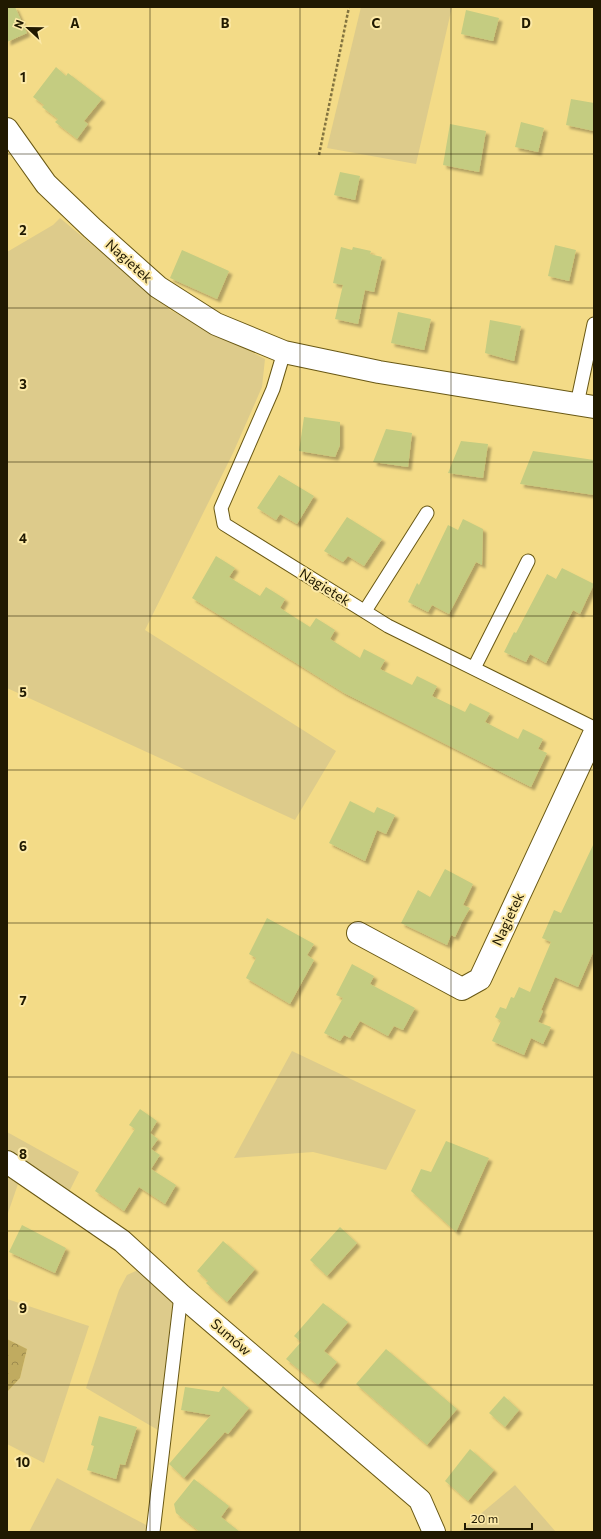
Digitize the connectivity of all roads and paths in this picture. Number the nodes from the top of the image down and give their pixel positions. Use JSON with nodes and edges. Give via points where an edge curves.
{"nodes":[{"id":1,"x":349,"y":7,"type":"edge"},
{"id":2,"x":7,"y":129,"type":"edge"},
{"id":3,"x":319,"y":155,"type":"dead end"},
{"id":4,"x":594,"y":324,"type":"edge"},
{"id":5,"x":284,"y":352,"type":"junction"},
{"id":6,"x":585,"y":405,"type":"edge"},
{"id":7,"x":427,"y":513,"type":"dead end"},
{"id":8,"x":528,"y":561,"type":"dead end"},
{"id":9,"x":365,"y":612,"type":"junction"},
{"id":10,"x":474,"y":668,"type":"junction"},
{"id":11,"x":594,"y":728,"type":"edge"},
{"id":12,"x":594,"y":734,"type":"edge"},
{"id":13,"x":358,"y":933,"type":"dead end"},
{"id":14,"x":7,"y":1162,"type":"edge"},
{"id":15,"x":181,"y":1295,"type":"junction"},
{"id":16,"x":153,"y":1532,"type":"edge"},
{"id":17,"x":434,"y":1532,"type":"edge"}],
"edges":[{"from":1,"to":3,"type":"path"},
{"from":2,"to":5,"type":"street","name":"Nagietek","via":[[46,184],[158,287],[216,324]]},
{"from":4,"to":6,"type":"lane"},
{"from":5,"to":6,"type":"street","name":"Nagietek","via":[[379,372]]},
{"from":5,"to":9,"type":"lane","name":"Nagietek","via":[[273,389],[221,508],[224,524]]},
{"from":7,"to":9,"type":"lane"},
{"from":8,"to":10,"type":"lane"},
{"from":9,"to":10,"type":"lane","name":"Nagietek"},
{"from":10,"to":11,"type":"lane","name":"Nagietek"},
{"from":12,"to":13,"type":"street","name":"Nagietek","via":[[480,979],[462,989]]},
{"from":14,"to":15,"type":"street","name":"Sumów","via":[[122,1241]]},
{"from":15,"to":16,"type":"lane"},
{"from":15,"to":17,"type":"street","name":"Sumów","via":[[420,1500]]}]}
